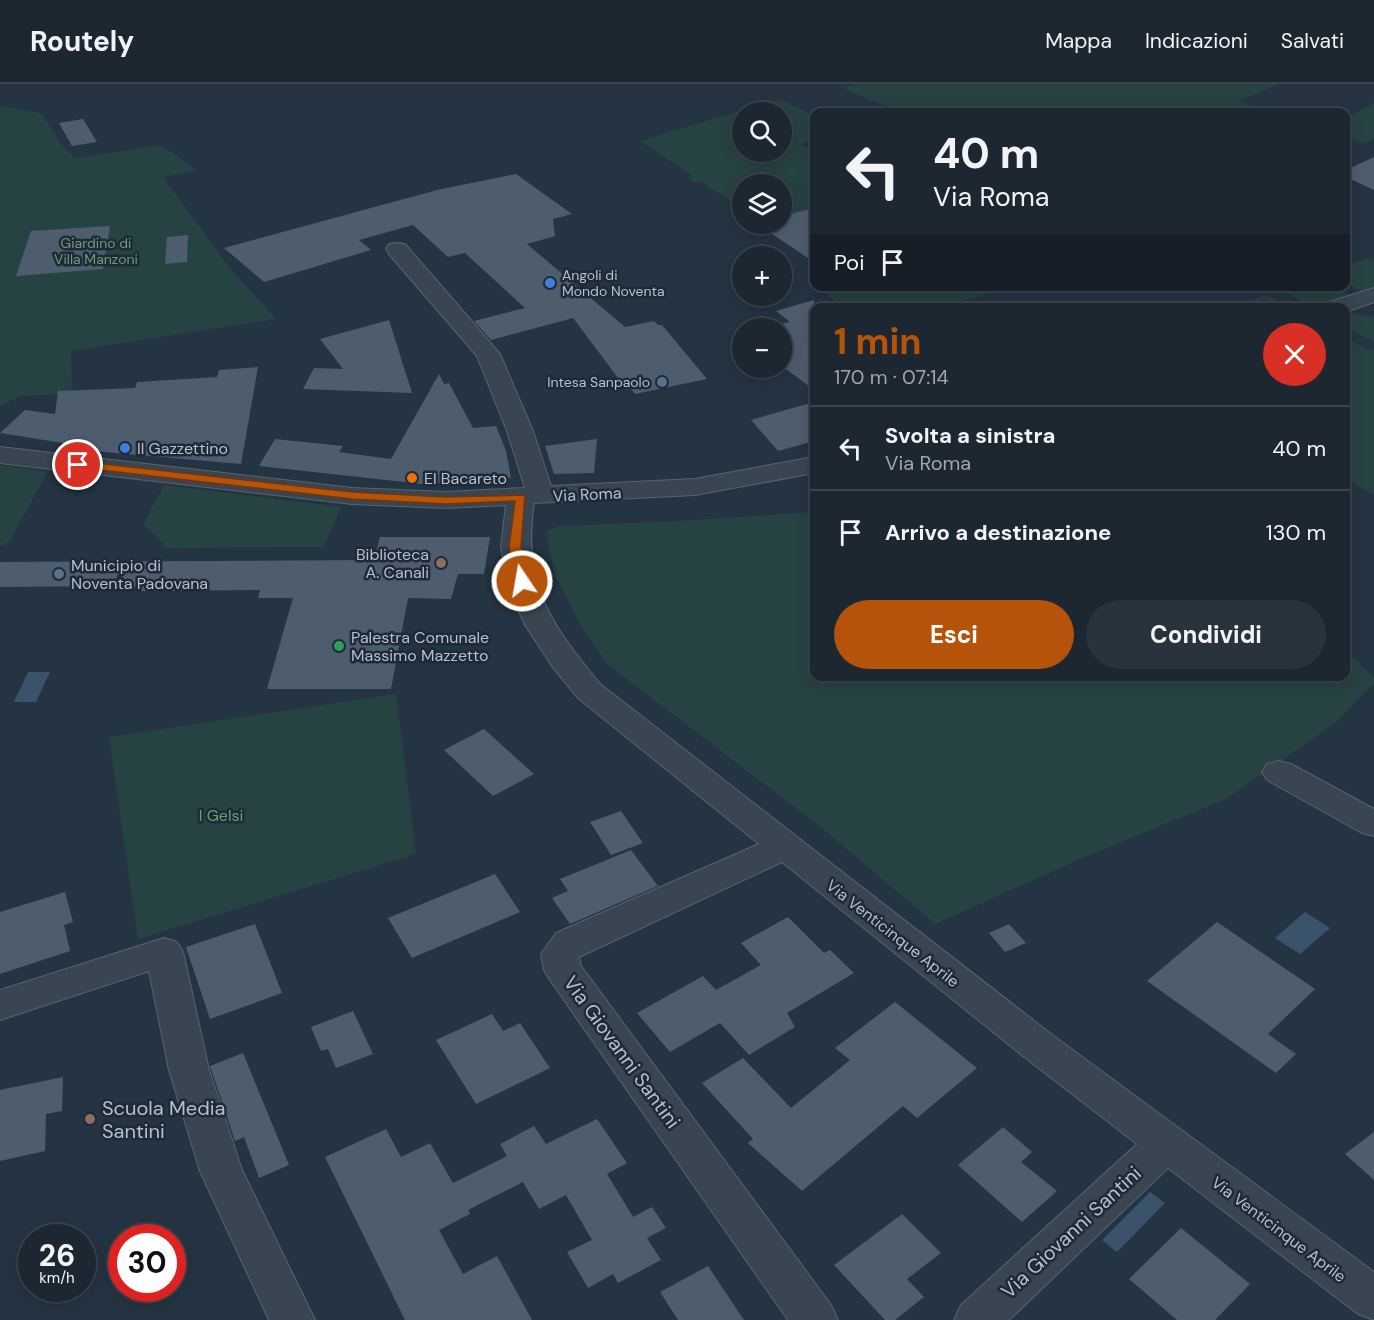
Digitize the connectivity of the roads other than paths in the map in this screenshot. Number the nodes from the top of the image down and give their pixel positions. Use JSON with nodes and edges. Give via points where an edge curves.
{"nodes":[{"id":1,"x":397,"y":249,"type":"dead end"},
{"id":2,"x":1369,"y":301,"type":"edge"},
{"id":3,"x":1350,"y":305,"type":"edge"},
{"id":4,"x":0,"y":455,"type":"edge"},
{"id":5,"x":810,"y":466,"type":"edge"},
{"id":6,"x":531,"y":497,"type":"junction"},
{"id":7,"x":1279,"y":772,"type":"dead end"},
{"id":8,"x":1374,"y":824,"type":"edge"},
{"id":9,"x":783,"y":846,"type":"junction"},
{"id":10,"x":0,"y":1005,"type":"edge"},
{"id":11,"x":1165,"y":1144,"type":"junction"},
{"id":12,"x":1374,"y":1299,"type":"edge"},
{"id":13,"x":292,"y":1320,"type":"edge"},
{"id":14,"x":814,"y":1320,"type":"edge"},
{"id":15,"x":977,"y":1320,"type":"edge"}],
"edges":[{"from":1,"to":6,"type":"street","via":[[488,354],[520,431]]},
{"from":2,"to":3,"type":"street"},
{"from":4,"to":6,"type":"street","name":"Via Roma","via":[[352,496],[446,500]]},
{"from":5,"to":6,"type":"street","name":"Via Roma","via":[[695,487]]},
{"from":6,"to":9,"type":"street","name":"Via Venticinque Aprile","via":[[515,547],[525,598],[546,638],[589,691]]},
{"from":7,"to":8,"type":"street"},
{"from":9,"to":11,"type":"street","name":"Via Venticinque Aprile"},
{"from":9,"to":14,"type":"street","name":"Via Giovanni Santini","via":[[569,943],[560,954],[563,970]]},
{"from":10,"to":13,"type":"street","via":[[164,952],[189,1070],[222,1171]]},
{"from":11,"to":12,"type":"street","name":"Via Venticinque Aprile"},
{"from":11,"to":15,"type":"street","name":"Via Giovanni Santini"}]}
